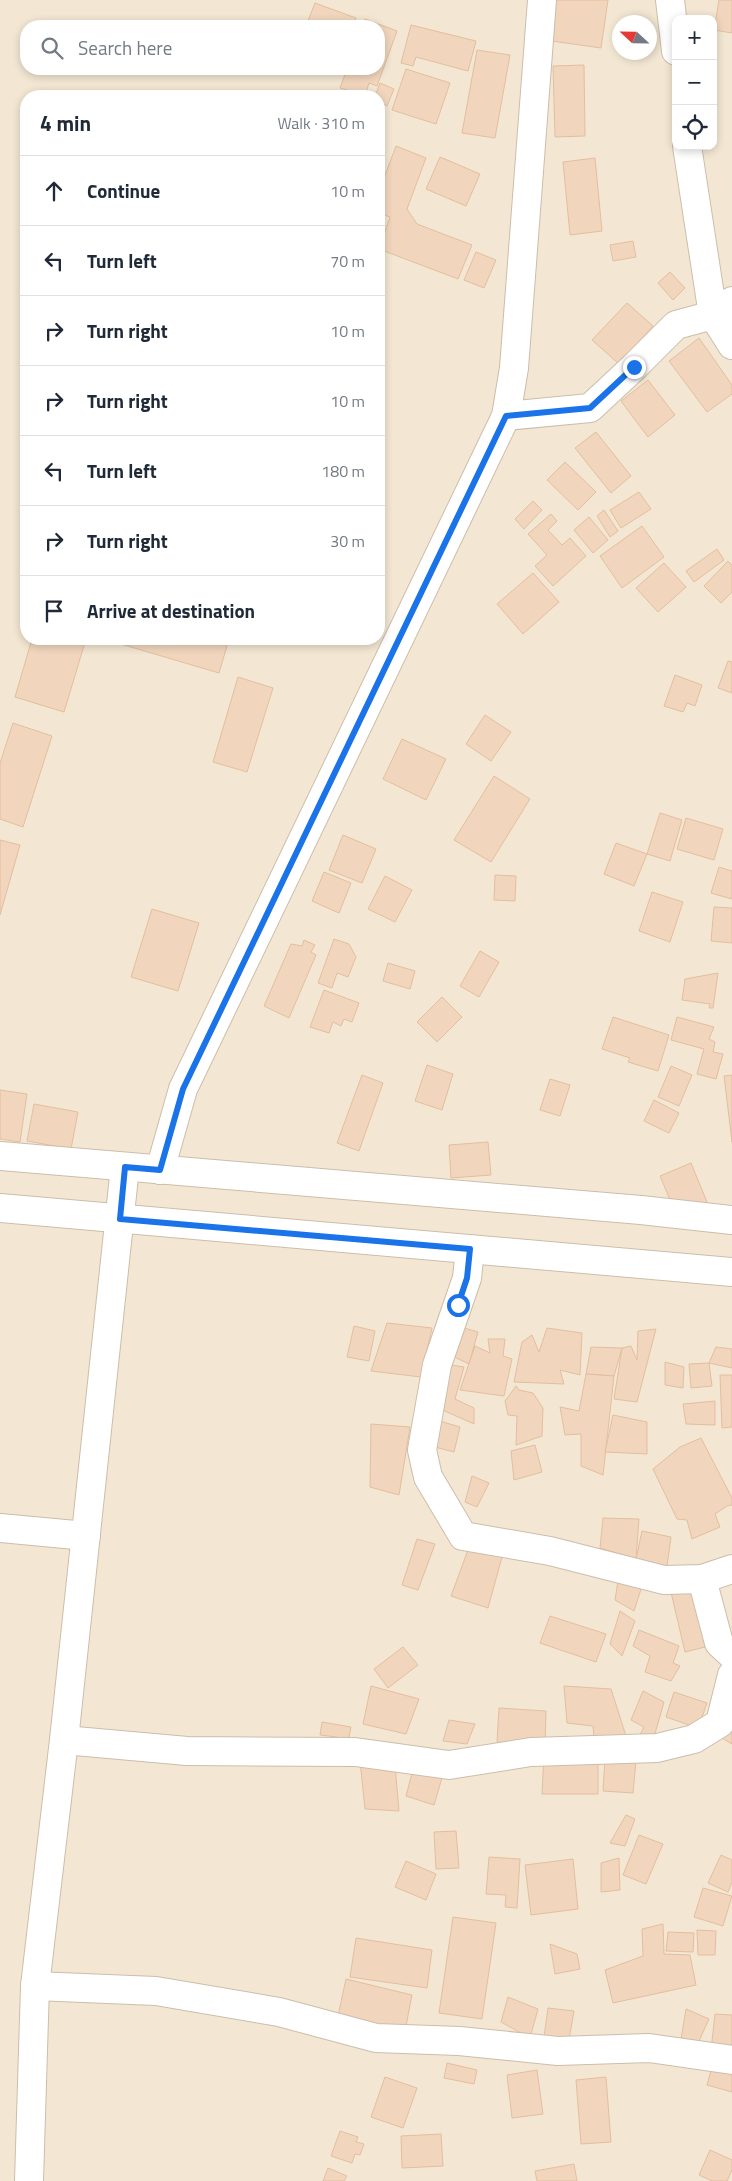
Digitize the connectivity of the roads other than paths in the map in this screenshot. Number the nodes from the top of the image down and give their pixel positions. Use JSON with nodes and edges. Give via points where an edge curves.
{"nodes":[{"id":1,"x":542,"y":0,"type":"edge"},
{"id":2,"x":670,"y":0,"type":"edge"},
{"id":3,"x":672,"y":17,"type":"edge"},
{"id":4,"x":688,"y":150,"type":"edge"},
{"id":5,"x":722,"y":308,"type":"edge"},
{"id":6,"x":732,"y":346,"type":"edge"},
{"id":7,"x":506,"y":416,"type":"junction"},
{"id":8,"x":0,"y":1156,"type":"edge"},
{"id":9,"x":125,"y":1167,"type":"junction"},
{"id":10,"x":160,"y":1170,"type":"junction"},
{"id":11,"x":0,"y":1208,"type":"edge"},
{"id":12,"x":120,"y":1219,"type":"junction"},
{"id":13,"x":732,"y":1220,"type":"edge"},
{"id":14,"x":470,"y":1249,"type":"junction"},
{"id":15,"x":732,"y":1272,"type":"edge"},
{"id":16,"x":0,"y":1528,"type":"edge"},
{"id":17,"x":86,"y":1536,"type":"junction"},
{"id":18,"x":732,"y":1569,"type":"edge"},
{"id":19,"x":702,"y":1579,"type":"junction"},
{"id":20,"x":732,"y":1655,"type":"edge"},
{"id":21,"x":732,"y":1675,"type":"edge"},
{"id":22,"x":64,"y":1740,"type":"junction"},
{"id":23,"x":34,"y":1986,"type":"junction"},
{"id":24,"x":732,"y":2060,"type":"edge"},
{"id":25,"x":29,"y":2181,"type":"edge"}],
"edges":[{"from":1,"to":7,"type":"street","via":[[515,358]]},
{"from":2,"to":3,"type":"street"},
{"from":4,"to":5,"type":"street"},
{"from":5,"to":6,"type":"street"},
{"from":5,"to":7,"type":"street","via":[[676,325],[590,408]]},
{"from":7,"to":10,"type":"street","via":[[183,1089]]},
{"from":8,"to":9,"type":"street"},
{"from":9,"to":10,"type":"street"},
{"from":9,"to":12,"type":"street"},
{"from":10,"to":13,"type":"street"},
{"from":11,"to":12,"type":"street"},
{"from":12,"to":14,"type":"street"},
{"from":12,"to":17,"type":"street"},
{"from":14,"to":15,"type":"street"},
{"from":14,"to":19,"type":"street","via":[[467,1278],[437,1365],[422,1450],[428,1477],[463,1536],[550,1551],[664,1580]]},
{"from":16,"to":17,"type":"street"},
{"from":17,"to":22,"type":"street"},
{"from":18,"to":19,"type":"street"},
{"from":19,"to":20,"type":"street","via":[[719,1643]]},
{"from":21,"to":22,"type":"street","via":[[720,1723],[694,1739],[657,1748],[531,1752],[449,1764],[355,1752],[187,1751]]},
{"from":22,"to":23,"type":"street"},
{"from":23,"to":24,"type":"street","via":[[156,1991],[279,2012],[376,2038],[459,2041],[558,2051],[649,2048]]},
{"from":23,"to":25,"type":"street"}]}
